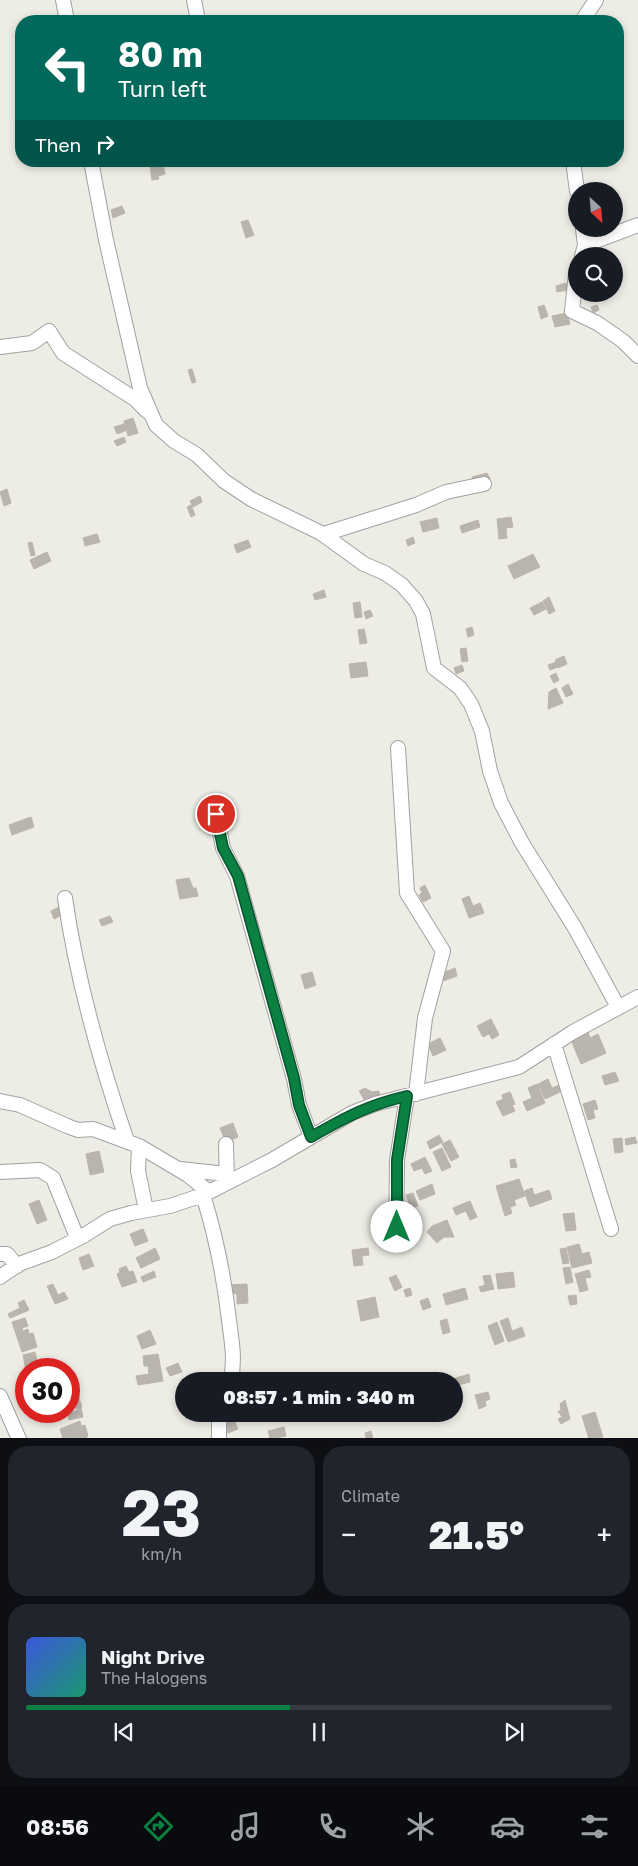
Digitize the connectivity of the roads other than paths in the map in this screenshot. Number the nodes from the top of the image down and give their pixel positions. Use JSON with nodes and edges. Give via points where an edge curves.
{"nodes":[{"id":1,"x":63,"y":0,"type":"edge"},
{"id":2,"x":194,"y":0,"type":"edge"},
{"id":3,"x":596,"y":0,"type":"edge"},
{"id":4,"x":66,"y":15,"type":"edge"},
{"id":5,"x":197,"y":15,"type":"edge"},
{"id":6,"x":586,"y":15,"type":"edge"},
{"id":7,"x":92,"y":167,"type":"edge"},
{"id":8,"x":574,"y":167,"type":"edge"},
{"id":9,"x":576,"y":182,"type":"edge"},
{"id":10,"x":638,"y":225,"type":"edge"},
{"id":11,"x":592,"y":247,"type":"edge"},
{"id":12,"x":573,"y":302,"type":"edge"},
{"id":13,"x":0,"y":348,"type":"edge"},
{"id":14,"x":638,"y":356,"type":"edge"},
{"id":15,"x":150,"y":414,"type":"junction"},
{"id":16,"x":484,"y":484,"type":"dead end"},
{"id":17,"x":324,"y":534,"type":"junction"},
{"id":18,"x":398,"y":748,"type":"dead end"},
{"id":19,"x":216,"y":814,"type":"dead end"},
{"id":20,"x":65,"y":898,"type":"dead end"},
{"id":21,"x":638,"y":997,"type":"edge"},
{"id":22,"x":618,"y":1008,"type":"junction"},
{"id":23,"x":554,"y":1044,"type":"junction"},
{"id":24,"x":411,"y":1095,"type":"junction"},
{"id":25,"x":0,"y":1101,"type":"edge"},
{"id":26,"x":311,"y":1137,"type":"junction"},
{"id":27,"x":133,"y":1144,"type":"junction"},
{"id":28,"x":226,"y":1144,"type":"dead end"},
{"id":29,"x":177,"y":1169,"type":"junction"},
{"id":30,"x":0,"y":1172,"type":"edge"},
{"id":31,"x":227,"y":1178,"type":"junction"},
{"id":32,"x":206,"y":1194,"type":"junction"},
{"id":33,"x":146,"y":1210,"type":"junction"},
{"id":34,"x":611,"y":1229,"type":"dead end"},
{"id":35,"x":76,"y":1235,"type":"dead end"},
{"id":36,"x":396,"y":1238,"type":"dead end"},
{"id":37,"x":0,"y":1254,"type":"edge"},
{"id":38,"x":17,"y":1266,"type":"junction"},
{"id":39,"x":0,"y":1276,"type":"edge"},
{"id":40,"x":232,"y":1372,"type":"edge"},
{"id":41,"x":0,"y":1396,"type":"edge"},
{"id":42,"x":220,"y":1422,"type":"edge"},
{"id":43,"x":19,"y":1438,"type":"edge"},
{"id":44,"x":219,"y":1438,"type":"edge"}],
"edges":[{"from":1,"to":4,"type":"street"},
{"from":2,"to":5,"type":"street"},
{"from":3,"to":6,"type":"street"},
{"from":7,"to":15,"type":"street","via":[[140,388]]},
{"from":8,"to":9,"type":"street"},
{"from":10,"to":11,"type":"street"},
{"from":12,"to":14,"type":"street","via":[[572,311],[597,323]]},
{"from":13,"to":15,"type":"street","via":[[32,343],[49,331],[63,353],[134,399]]},
{"from":15,"to":17,"type":"street","via":[[159,428],[224,481],[251,499]]},
{"from":16,"to":17,"type":"street","via":[[446,492],[416,505]]},
{"from":17,"to":22,"type":"street","via":[[364,564],[402,585],[416,601],[427,629],[434,668],[460,688],[471,704],[482,731],[501,803],[522,843],[576,928]]},
{"from":18,"to":24,"type":"street","via":[[407,893],[443,951],[425,1018]]},
{"from":19,"to":26,"type":"street","via":[[223,848],[238,876],[299,1105]]},
{"from":20,"to":27,"type":"street","via":[[74,953],[109,1088]]},
{"from":21,"to":22,"type":"street"},
{"from":22,"to":23,"type":"street"},
{"from":23,"to":24,"type":"street","via":[[519,1067]]},
{"from":23,"to":34,"type":"street"},
{"from":24,"to":26,"type":"street","via":[[375,1104]]},
{"from":24,"to":36,"type":"street","via":[[397,1160]]},
{"from":25,"to":27,"type":"street","via":[[20,1105],[78,1130],[93,1129]]},
{"from":26,"to":31,"type":"street"},
{"from":27,"to":29,"type":"street"},
{"from":27,"to":33,"type":"street"},
{"from":28,"to":31,"type":"street"},
{"from":29,"to":31,"type":"street"},
{"from":29,"to":32,"type":"street"},
{"from":30,"to":35,"type":"street","via":[[40,1170],[53,1178]]},
{"from":31,"to":32,"type":"street"},
{"from":32,"to":33,"type":"street"},
{"from":32,"to":40,"type":"street","via":[[234,1354]]},
{"from":33,"to":38,"type":"street","via":[[110,1219],[66,1245]]},
{"from":37,"to":38,"type":"street","via":[[7,1254]]},
{"from":38,"to":39,"type":"street"},
{"from":41,"to":43,"type":"street"},
{"from":42,"to":44,"type":"street"}]}
